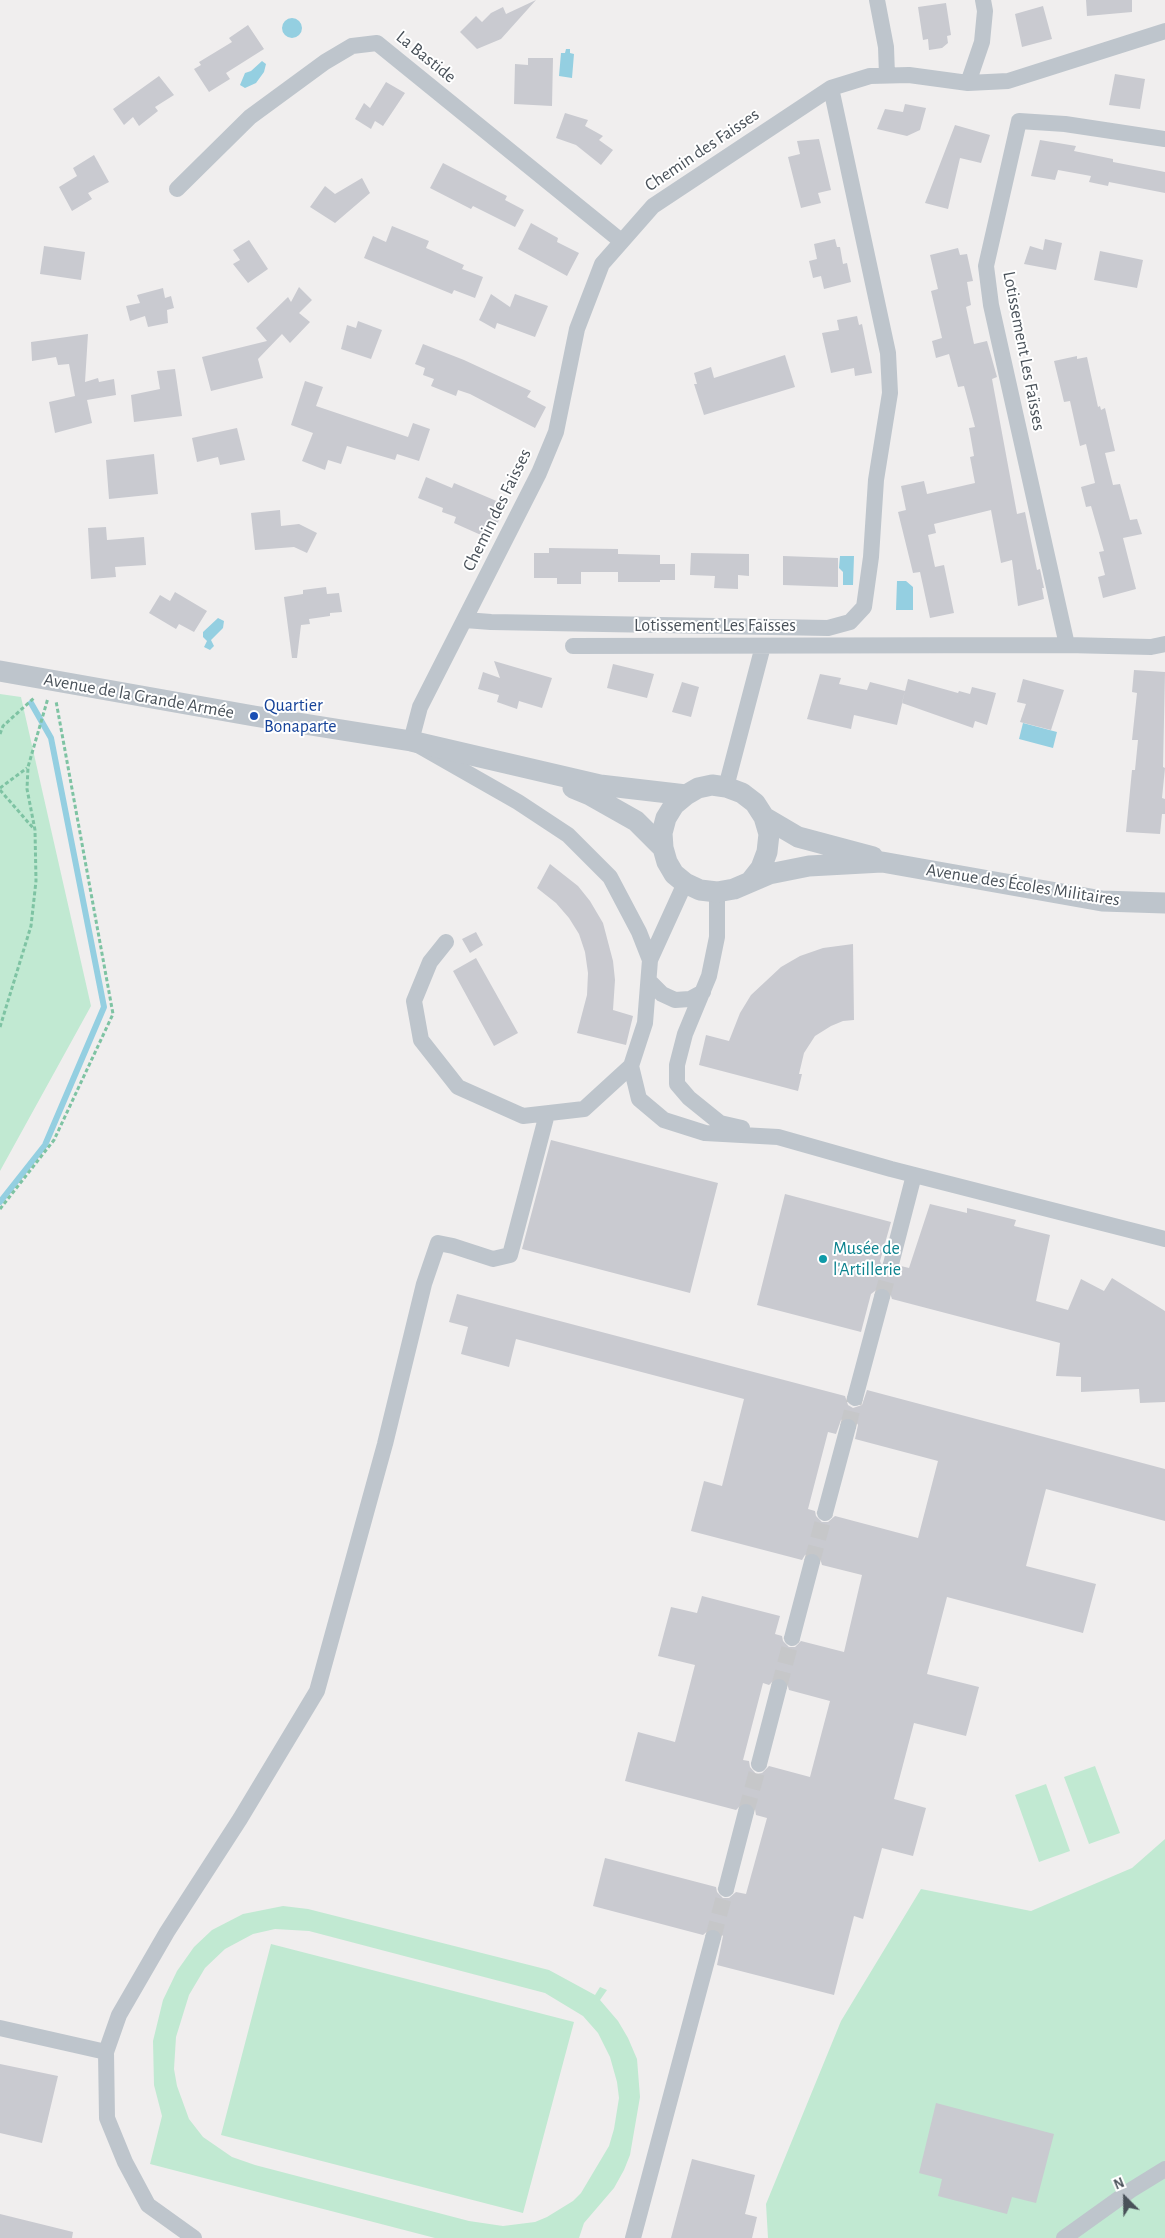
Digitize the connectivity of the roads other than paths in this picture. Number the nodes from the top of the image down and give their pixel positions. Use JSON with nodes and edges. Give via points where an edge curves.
{"nodes":[{"id":1,"x":878,"y":0,"type":"edge"},
{"id":2,"x":983,"y":0,"type":"edge"},
{"id":3,"x":1165,"y":31,"type":"edge"},
{"id":4,"x":887,"y":75,"type":"junction"},
{"id":5,"x":968,"y":83,"type":"junction"},
{"id":6,"x":831,"y":88,"type":"junction"},
{"id":7,"x":1165,"y":139,"type":"edge"},
{"id":8,"x":177,"y":189,"type":"dead end"},
{"id":9,"x":621,"y":241,"type":"junction"},
{"id":10,"x":465,"y":620,"type":"junction"},
{"id":11,"x":1165,"y":644,"type":"edge"},
{"id":12,"x":1067,"y":645,"type":"junction"},
{"id":13,"x":572,"y":646,"type":"dead end"},
{"id":14,"x":763,"y":646,"type":"junction"},
{"id":15,"x":0,"y":671,"type":"edge"},
{"id":16,"x":411,"y":741,"type":"junction"},
{"id":17,"x":514,"y":765,"type":"junction"},
{"id":18,"x":726,"y":787,"type":"junction"},
{"id":19,"x":686,"y":794,"type":"junction"},
{"id":20,"x":764,"y":817,"type":"junction"},
{"id":21,"x":662,"y":848,"type":"junction"},
{"id":22,"x":882,"y":862,"type":"junction"},
{"id":23,"x":750,"y":882,"type":"junction"},
{"id":24,"x":685,"y":883,"type":"junction"},
{"id":25,"x":717,"y":892,"type":"junction"},
{"id":26,"x":1165,"y":903,"type":"edge"},
{"id":27,"x":446,"y":942,"type":"dead end"},
{"id":28,"x":650,"y":960,"type":"junction"},
{"id":29,"x":649,"y":981,"type":"junction"},
{"id":30,"x":703,"y":992,"type":"junction"},
{"id":31,"x":631,"y":1066,"type":"junction"},
{"id":32,"x":547,"y":1114,"type":"junction"},
{"id":33,"x":778,"y":1138,"type":"junction"},
{"id":34,"x":914,"y":1175,"type":"junction"},
{"id":35,"x":1165,"y":1239,"type":"edge"},
{"id":36,"x":891,"y":1264,"type":"tunnel mouth"},
{"id":37,"x":882,"y":1297,"type":"tunnel mouth"},
{"id":38,"x":855,"y":1398,"type":"tunnel mouth"},
{"id":39,"x":848,"y":1427,"type":"tunnel mouth"},
{"id":40,"x":825,"y":1513,"type":"tunnel mouth"},
{"id":41,"x":812,"y":1562,"type":"tunnel mouth"},
{"id":42,"x":792,"y":1638,"type":"tunnel mouth"},
{"id":43,"x":779,"y":1688,"type":"tunnel mouth"},
{"id":44,"x":759,"y":1764,"type":"tunnel mouth"},
{"id":45,"x":746,"y":1812,"type":"tunnel mouth"},
{"id":46,"x":726,"y":1889,"type":"tunnel mouth"},
{"id":47,"x":713,"y":1938,"type":"tunnel mouth"},
{"id":48,"x":0,"y":2028,"type":"edge"},
{"id":49,"x":106,"y":2052,"type":"junction"},
{"id":50,"x":1165,"y":2169,"type":"edge"},
{"id":51,"x":194,"y":2238,"type":"edge"},
{"id":52,"x":633,"y":2238,"type":"edge"},
{"id":53,"x":1064,"y":2238,"type":"edge"}],
"edges":[{"from":1,"to":4,"type":"street"},
{"from":2,"to":5,"type":"street","via":[[982,42]]},
{"from":3,"to":5,"type":"street","name":"Chemin des Faisses","via":[[1008,81]]},
{"from":4,"to":5,"type":"street","name":"Chemin des Faisses"},
{"from":4,"to":6,"type":"street","name":"Chemin des Faisses","via":[[870,76]]},
{"from":6,"to":9,"type":"street","name":"Chemin des Faisses","via":[[653,206]]},
{"from":6,"to":10,"type":"street","via":[[888,353],[890,393],[876,480],[864,607],[850,622],[828,628]]},
{"from":7,"to":12,"type":"street","name":"Lotissement Les Faïsses","via":[[1064,124],[1019,121],[986,266],[991,304]]},
{"from":8,"to":9,"type":"street","name":"La Bastide","via":[[250,118],[324,62],[352,46],[377,43]]},
{"from":9,"to":10,"type":"street","name":"Chemin des Faisses","via":[[602,264],[577,329],[556,432],[540,472]]},
{"from":10,"to":16,"type":"street","name":"Chemin des Faisses","via":[[420,707]]},
{"from":11,"to":12,"type":"street","name":"Lotissement Les Faïsses","via":[[1151,647]]},
{"from":12,"to":14,"type":"street","name":"Lotissement Les Faïsses"},
{"from":13,"to":14,"type":"street","name":"Lotissement Les Faïsses"},
{"from":14,"to":18,"type":"street"},
{"from":15,"to":16,"type":"street","name":"Avenue de la Grande Armée"},
{"from":16,"to":17,"type":"street","name":"Avenue de la Grande Armée"},
{"from":16,"to":28,"type":"street","via":[[518,802],[568,835],[610,877]]},
{"from":17,"to":19,"type":"street","name":"Avenue de la Grande Armée","via":[[600,785]]},
{"from":17,"to":21,"type":"street","name":"Avenue de la Grande Armée","via":[[590,795],[636,821]]},
{"from":18,"to":19,"type":"street","via":[[712,785]]},
{"from":18,"to":20,"type":"street","via":[[755,803]]},
{"from":19,"to":21,"type":"street","via":[[666,818]]},
{"from":20,"to":22,"type":"street","name":"Avenue des Écoles Militaires","via":[[798,837],[870,855]]},
{"from":20,"to":23,"type":"street","via":[[769,834],[768,852]]},
{"from":21,"to":24,"type":"street","via":[[674,874]]},
{"from":22,"to":23,"type":"street","name":"Avenue des Écoles Militaires","via":[[809,866],[768,874]]},
{"from":22,"to":26,"type":"street","name":"Avenue des Écoles Militaires","via":[[1102,901]]},
{"from":23,"to":25,"type":"street"},
{"from":24,"to":25,"type":"street","via":[[700,890]]},
{"from":24,"to":28,"type":"street"},
{"from":25,"to":30,"type":"street","via":[[717,937]]},
{"from":27,"to":32,"type":"street","via":[[430,962],[414,1001],[421,1040],[458,1087],[523,1116]]},
{"from":28,"to":29,"type":"street"},
{"from":29,"to":30,"type":"street","via":[[662,994],[675,1000],[690,999]]},
{"from":29,"to":31,"type":"street","via":[[646,1023]]},
{"from":30,"to":33,"type":"street","via":[[685,1034],[677,1065],[677,1084],[720,1123]]},
{"from":31,"to":32,"type":"street","via":[[584,1109]]},
{"from":31,"to":33,"type":"street","via":[[639,1099],[664,1120],[705,1133]]},
{"from":32,"to":49,"type":"street","via":[[510,1255],[494,1259],[438,1243],[424,1284],[317,1692],[167,1932],[119,2015]]},
{"from":33,"to":34,"type":"street"},
{"from":34,"to":35,"type":"street"},
{"from":34,"to":36,"type":"street"},
{"from":37,"to":38,"type":"street"},
{"from":39,"to":40,"type":"street"},
{"from":41,"to":42,"type":"street"},
{"from":43,"to":44,"type":"street"},
{"from":45,"to":46,"type":"street"},
{"from":47,"to":52,"type":"street"},
{"from":48,"to":49,"type":"street"},
{"from":49,"to":51,"type":"street","via":[[107,2118],[125,2162],[148,2205]]},
{"from":50,"to":53,"type":"street"}]}
